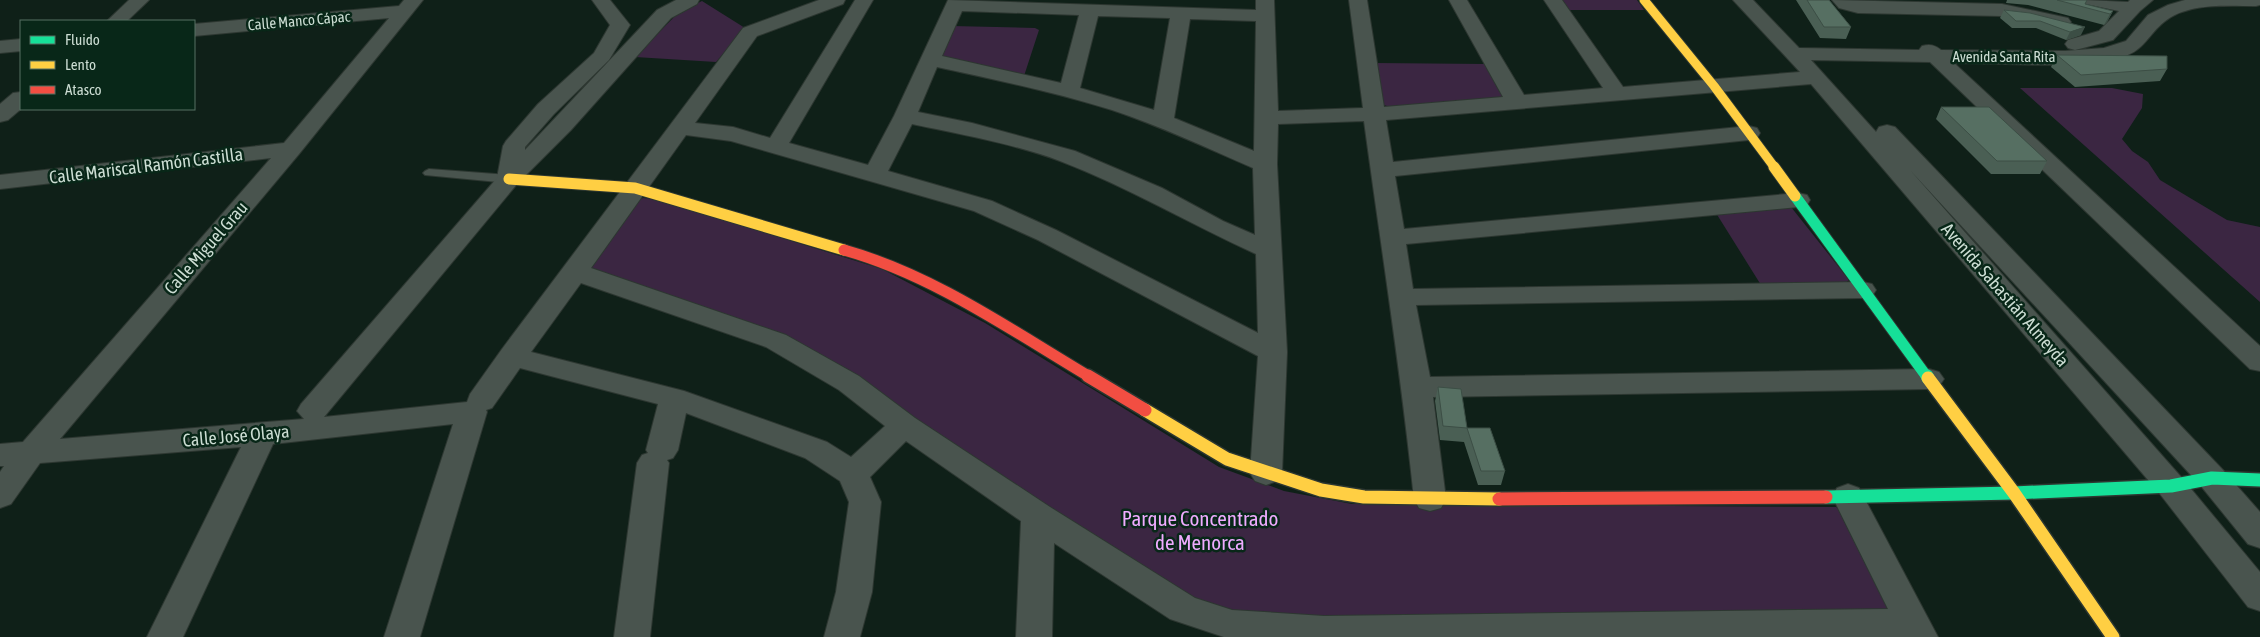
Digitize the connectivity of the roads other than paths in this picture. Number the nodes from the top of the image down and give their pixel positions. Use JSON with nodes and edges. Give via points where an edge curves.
{"nodes":[{"id":1,"x":140,"y":0,"type":"edge"},
{"id":2,"x":601,"y":0,"type":"edge"},
{"id":3,"x":690,"y":0,"type":"edge"},
{"id":4,"x":837,"y":0,"type":"edge"},
{"id":5,"x":1358,"y":0,"type":"edge"},
{"id":6,"x":1458,"y":0,"type":"edge"},
{"id":7,"x":1553,"y":0,"type":"edge"},
{"id":8,"x":1644,"y":0,"type":"edge"},
{"id":9,"x":1742,"y":0,"type":"edge"},
{"id":10,"x":1763,"y":0,"type":"edge"},
{"id":11,"x":1841,"y":0,"type":"edge"},
{"id":12,"x":2093,"y":0,"type":"edge"},
{"id":13,"x":2256,"y":0,"type":"edge"},
{"id":14,"x":956,"y":2,"type":"edge"},
{"id":15,"x":862,"y":4,"type":"edge"},
{"id":16,"x":1919,"y":4,"type":"edge"},
{"id":17,"x":2137,"y":4,"type":"edge"},
{"id":18,"x":1998,"y":5,"type":"edge"},
{"id":19,"x":409,"y":6,"type":"edge"},
{"id":20,"x":1265,"y":8,"type":"edge"},
{"id":21,"x":1090,"y":10,"type":"junction"},
{"id":22,"x":1181,"y":13,"type":"junction"},
{"id":23,"x":117,"y":20,"type":"edge"},
{"id":24,"x":195,"y":30,"type":"edge"},
{"id":25,"x":2109,"y":34,"type":"junction"},
{"id":26,"x":2135,"y":43,"type":"junction"},
{"id":27,"x":20,"y":45,"type":"edge"},
{"id":28,"x":0,"y":47,"type":"edge"},
{"id":29,"x":1930,"y":52,"type":"junction"},
{"id":30,"x":1803,"y":55,"type":"junction"},
{"id":31,"x":932,"y":60,"type":"junction"},
{"id":32,"x":1714,"y":86,"type":"junction"},
{"id":33,"x":1069,"y":91,"type":"junction"},
{"id":34,"x":1617,"y":94,"type":"junction"},
{"id":35,"x":20,"y":99,"type":"edge"},
{"id":36,"x":1517,"y":102,"type":"junction"},
{"id":37,"x":1375,"y":114,"type":"junction"},
{"id":38,"x":0,"y":115,"type":"edge"},
{"id":39,"x":905,"y":116,"type":"junction"},
{"id":40,"x":1267,"y":118,"type":"junction"},
{"id":41,"x":1163,"y":121,"type":"junction"},
{"id":42,"x":680,"y":128,"type":"junction"},
{"id":43,"x":1749,"y":133,"type":"junction"},
{"id":44,"x":776,"y":146,"type":"junction"},
{"id":45,"x":291,"y":149,"type":"junction"},
{"id":46,"x":1265,"y":164,"type":"junction"},
{"id":47,"x":1383,"y":170,"type":"junction"},
{"id":48,"x":429,"y":173,"type":"dead end"},
{"id":49,"x":875,"y":174,"type":"junction"},
{"id":50,"x":509,"y":179,"type":"junction"},
{"id":51,"x":0,"y":182,"type":"edge"},
{"id":52,"x":635,"y":188,"type":"junction"},
{"id":53,"x":1798,"y":200,"type":"junction"},
{"id":54,"x":1392,"y":238,"type":"junction"},
{"id":55,"x":1270,"y":251,"type":"junction"},
{"id":56,"x":576,"y":272,"type":"junction"},
{"id":57,"x":1863,"y":290,"type":"junction"},
{"id":58,"x":1401,"y":297,"type":"junction"},
{"id":59,"x":1273,"y":352,"type":"junction"},
{"id":60,"x":512,"y":356,"type":"junction"},
{"id":61,"x":2260,"y":362,"type":"edge"},
{"id":62,"x":1929,"y":379,"type":"junction"},
{"id":63,"x":1417,"y":387,"type":"junction"},
{"id":64,"x":674,"y":398,"type":"junction"},
{"id":65,"x":477,"y":406,"type":"junction"},
{"id":66,"x":312,"y":412,"type":"dead end"},
{"id":67,"x":904,"y":425,"type":"junction"},
{"id":68,"x":262,"y":434,"type":"junction"},
{"id":69,"x":30,"y":454,"type":"junction"},
{"id":70,"x":0,"y":455,"type":"edge"},
{"id":71,"x":1266,"y":473,"type":"junction"},
{"id":72,"x":853,"y":474,"type":"junction"},
{"id":73,"x":2212,"y":478,"type":"junction"},
{"id":74,"x":2260,"y":480,"type":"edge"},
{"id":75,"x":2171,"y":486,"type":"junction"},
{"id":76,"x":2014,"y":493,"type":"junction"},
{"id":77,"x":0,"y":496,"type":"edge"},
{"id":78,"x":1848,"y":496,"type":"junction"},
{"id":79,"x":1430,"y":499,"type":"junction"},
{"id":80,"x":1038,"y":516,"type":"junction"},
{"id":81,"x":2260,"y":536,"type":"edge"},
{"id":82,"x":2260,"y":596,"type":"edge"},
{"id":83,"x":1916,"y":630,"type":"edge"},
{"id":84,"x":165,"y":637,"type":"edge"},
{"id":85,"x":402,"y":637,"type":"edge"},
{"id":86,"x":632,"y":637,"type":"edge"},
{"id":87,"x":842,"y":637,"type":"edge"},
{"id":88,"x":1034,"y":637,"type":"edge"},
{"id":89,"x":2114,"y":637,"type":"edge"}],
"edges":[{"from":1,"to":23,"type":"street"},
{"from":2,"to":50,"type":"street","via":[[620,25],[602,56],[546,109],[514,146]]},
{"from":3,"to":50,"type":"street","via":[[664,14]]},
{"from":4,"to":15,"type":"street"},
{"from":4,"to":42,"type":"street","via":[[750,32]]},
{"from":5,"to":37,"type":"street"},
{"from":6,"to":36,"type":"street"},
{"from":7,"to":34,"type":"street"},
{"from":8,"to":32,"type":"street"},
{"from":9,"to":30,"type":"street","name":"Avenida Sabastián Almeyda"},
{"from":10,"to":30,"type":"street","name":"Avenida Sabastián Almeyda"},
{"from":11,"to":16,"type":"street","via":[[1858,7]]},
{"from":12,"to":17,"type":"street"},
{"from":13,"to":26,"type":"street","via":[[2219,0],[2177,6],[2150,23]]},
{"from":14,"to":21,"type":"street"},
{"from":14,"to":31,"type":"street"},
{"from":15,"to":44,"type":"street"},
{"from":16,"to":18,"type":"street"},
{"from":17,"to":25,"type":"street"},
{"from":18,"to":25,"type":"street"},
{"from":19,"to":24,"type":"street","name":"Calle Manco Cápac"},
{"from":19,"to":45,"type":"street","name":"Calle Miguel Grau"},
{"from":20,"to":22,"type":"street"},
{"from":20,"to":40,"type":"street"},
{"from":21,"to":22,"type":"street"},
{"from":21,"to":33,"type":"street"},
{"from":22,"to":41,"type":"street"},
{"from":25,"to":26,"type":"street"},
{"from":25,"to":29,"type":"street","name":"Avenida Santa Rita","via":[[2088,42],[2028,49]]},
{"from":26,"to":29,"type":"street","name":"Avenida Santa Rita","via":[[2101,55]]},
{"from":27,"to":28,"type":"street"},
{"from":29,"to":30,"type":"street","name":"Avenida Santa Rita"},
{"from":29,"to":61,"type":"street"},
{"from":30,"to":32,"type":"street","name":"Avenida Santa Rita"},
{"from":30,"to":73,"type":"street","name":"Avenida Sabastián Almeyda"},
{"from":30,"to":75,"type":"street","name":"Avenida Sabastián Almeyda"},
{"from":31,"to":33,"type":"street"},
{"from":31,"to":39,"type":"street"},
{"from":32,"to":34,"type":"street","name":"Avenida Santa Rita"},
{"from":32,"to":43,"type":"street"},
{"from":33,"to":41,"type":"street"},
{"from":34,"to":36,"type":"street","name":"Avenida Santa Rita"},
{"from":35,"to":38,"type":"street"},
{"from":36,"to":37,"type":"street","name":"Avenida Santa Rita"},
{"from":37,"to":40,"type":"street","name":"Avenida Santa Rita"},
{"from":37,"to":47,"type":"street"},
{"from":39,"to":49,"type":"street"},
{"from":39,"to":55,"type":"street","via":[[1067,156],[1154,193],[1214,226]]},
{"from":40,"to":46,"type":"street"},
{"from":41,"to":46,"type":"street"},
{"from":42,"to":44,"type":"street","via":[[733,134]]},
{"from":42,"to":52,"type":"street"},
{"from":43,"to":47,"type":"street"},
{"from":43,"to":53,"type":"street"},
{"from":44,"to":49,"type":"street"},
{"from":45,"to":51,"type":"street","name":"Calle Mariscal Ramón Castilla"},
{"from":45,"to":69,"type":"street","name":"Calle Miguel Grau"},
{"from":46,"to":55,"type":"street"},
{"from":47,"to":54,"type":"street"},
{"from":48,"to":50,"type":"lane"},
{"from":49,"to":59,"type":"street","via":[[983,206],[1047,235]]},
{"from":50,"to":52,"type":"street"},
{"from":50,"to":66,"type":"street"},
{"from":52,"to":56,"type":"street"},
{"from":52,"to":71,"type":"street","via":[[865,256],[929,282],[1227,459]]},
{"from":53,"to":54,"type":"street"},
{"from":53,"to":57,"type":"street"},
{"from":54,"to":58,"type":"street"},
{"from":55,"to":59,"type":"street"},
{"from":56,"to":60,"type":"street"},
{"from":56,"to":67,"type":"street","via":[[776,340],[849,383]]},
{"from":57,"to":58,"type":"street"},
{"from":57,"to":62,"type":"street"},
{"from":58,"to":63,"type":"street"},
{"from":59,"to":71,"type":"street"},
{"from":60,"to":64,"type":"street"},
{"from":60,"to":65,"type":"street"},
{"from":62,"to":63,"type":"street"},
{"from":62,"to":76,"type":"street"},
{"from":63,"to":79,"type":"street"},
{"from":64,"to":72,"type":"street","via":[[816,450]]},
{"from":64,"to":86,"type":"street","via":[[658,456]]},
{"from":65,"to":68,"type":"street","name":"Calle José Olaya"},
{"from":65,"to":85,"type":"street"},
{"from":67,"to":72,"type":"street"},
{"from":67,"to":80,"type":"street"},
{"from":68,"to":69,"type":"street","name":"Calle José Olaya"},
{"from":68,"to":84,"type":"street"},
{"from":69,"to":70,"type":"street","name":"Calle José Olaya"},
{"from":69,"to":77,"type":"street","name":"Calle Miguel Grau"},
{"from":71,"to":79,"type":"street","via":[[1320,490]]},
{"from":72,"to":87,"type":"street","via":[[865,502],[854,592]]},
{"from":73,"to":74,"type":"street"},
{"from":73,"to":75,"type":"street"},
{"from":73,"to":81,"type":"street","name":"Avenida Sabastián Almeyda"},
{"from":75,"to":76,"type":"street"},
{"from":75,"to":82,"type":"street","name":"Avenida Sabastián Almeyda"},
{"from":76,"to":78,"type":"street"},
{"from":76,"to":89,"type":"street"},
{"from":78,"to":79,"type":"street"},
{"from":78,"to":83,"type":"street"},
{"from":80,"to":83,"type":"street","via":[[1183,609],[1232,625],[1324,631]]},
{"from":80,"to":88,"type":"street"}]}
